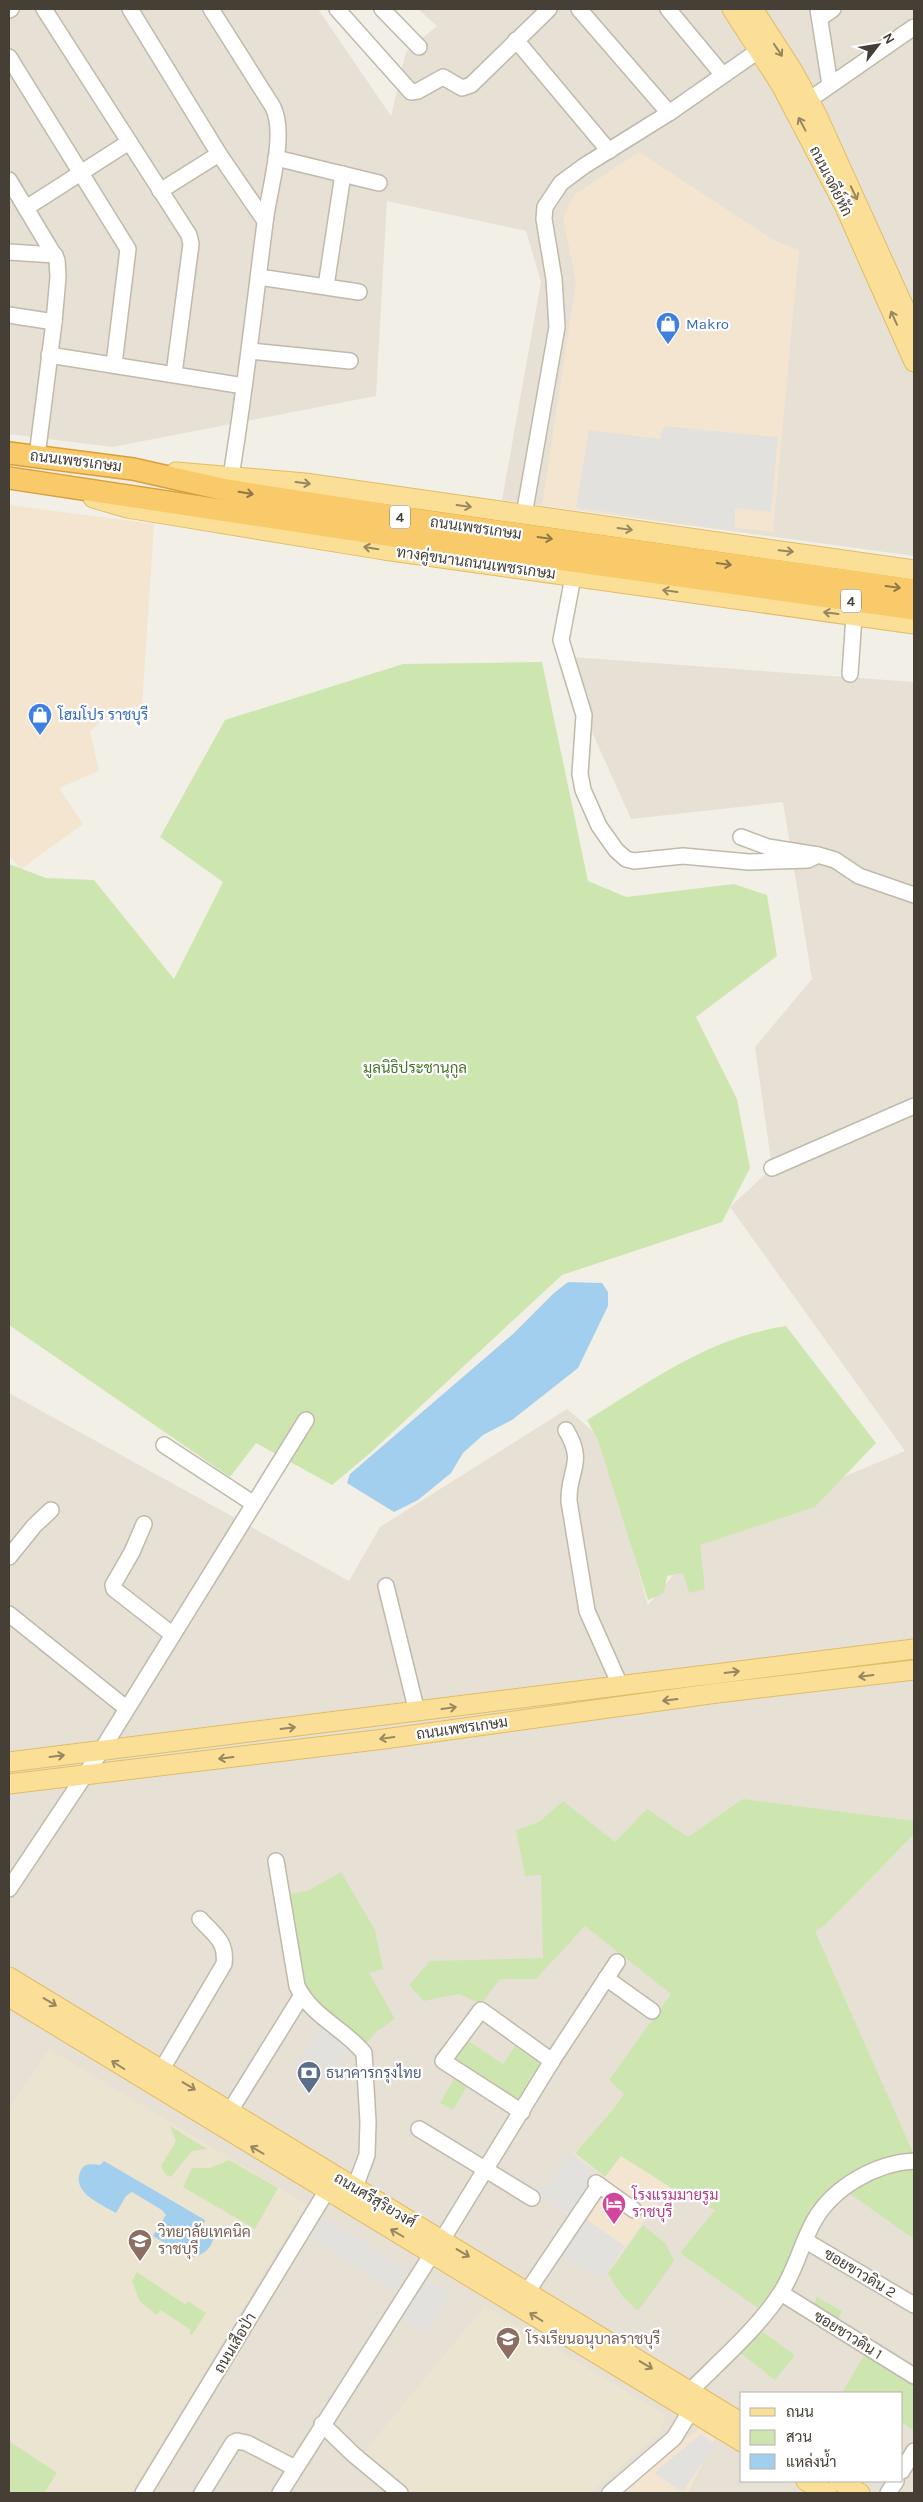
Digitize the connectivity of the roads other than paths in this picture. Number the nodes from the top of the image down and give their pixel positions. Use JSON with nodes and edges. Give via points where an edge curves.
{"nodes":[{"id":1,"x":44,"y":9,"type":"edge"},
{"id":2,"x":130,"y":9,"type":"edge"},
{"id":3,"x":211,"y":9,"type":"edge"},
{"id":4,"x":337,"y":9,"type":"edge"},
{"id":5,"x":382,"y":9,"type":"edge"},
{"id":6,"x":549,"y":9,"type":"edge"},
{"id":7,"x":579,"y":9,"type":"edge"},
{"id":8,"x":668,"y":9,"type":"edge"},
{"id":9,"x":732,"y":9,"type":"edge"},
{"id":10,"x":752,"y":9,"type":"edge"},
{"id":11,"x":833,"y":9,"type":"edge"},
{"id":12,"x":819,"y":13,"type":"edge"},
{"id":13,"x":914,"y":27,"type":"edge"},
{"id":14,"x":516,"y":40,"type":"junction"},
{"id":15,"x":418,"y":47,"type":"dead end"},
{"id":16,"x":758,"y":51,"type":"junction"},
{"id":17,"x":9,"y":57,"type":"edge"},
{"id":18,"x":722,"y":74,"type":"junction"},
{"id":19,"x":830,"y":85,"type":"junction"},
{"id":20,"x":809,"y":100,"type":"junction"},
{"id":21,"x":670,"y":112,"type":"junction"},
{"id":22,"x":129,"y":142,"type":"junction"},
{"id":23,"x":609,"y":151,"type":"junction"},
{"id":24,"x":220,"y":154,"type":"junction"},
{"id":25,"x":276,"y":158,"type":"junction"},
{"id":26,"x":81,"y":172,"type":"junction"},
{"id":27,"x":343,"y":174,"type":"junction"},
{"id":28,"x":9,"y":180,"type":"edge"},
{"id":29,"x":379,"y":183,"type":"dead end"},
{"id":30,"x":160,"y":191,"type":"junction"},
{"id":31,"x":26,"y":208,"type":"junction"},
{"id":32,"x":265,"y":221,"type":"junction"},
{"id":33,"x":9,"y":252,"type":"edge"},
{"id":34,"x":55,"y":255,"type":"junction"},
{"id":35,"x":259,"y":277,"type":"junction"},
{"id":36,"x":326,"y":286,"type":"junction"},
{"id":37,"x":360,"y":292,"type":"dead end"},
{"id":38,"x":9,"y":315,"type":"edge"},
{"id":39,"x":54,"y":322,"type":"junction"},
{"id":40,"x":914,"y":329,"type":"edge"},
{"id":41,"x":250,"y":351,"type":"junction"},
{"id":42,"x":49,"y":355,"type":"junction"},
{"id":43,"x":350,"y":361,"type":"dead end"},
{"id":44,"x":914,"y":362,"type":"edge"},
{"id":45,"x":114,"y":364,"type":"junction"},
{"id":46,"x":174,"y":374,"type":"junction"},
{"id":47,"x":244,"y":386,"type":"junction"},
{"id":48,"x":9,"y":453,"type":"edge"},
{"id":49,"x":37,"y":456,"type":"junction"},
{"id":50,"x":133,"y":468,"type":"junction"},
{"id":51,"x":231,"y":476,"type":"junction"},
{"id":52,"x":9,"y":478,"type":"edge"},
{"id":53,"x":41,"y":482,"type":"junction"},
{"id":54,"x":524,"y":514,"type":"junction"},
{"id":55,"x":914,"y":570,"type":"edge"},
{"id":56,"x":573,"y":577,"type":"junction"},
{"id":57,"x":791,"y":583,"type":"junction"},
{"id":58,"x":914,"y":590,"type":"edge"},
{"id":59,"x":914,"y":609,"type":"edge"},
{"id":60,"x":854,"y":616,"type":"junction"},
{"id":61,"x":914,"y":624,"type":"edge"},
{"id":62,"x":850,"y":674,"type":"dead end"},
{"id":63,"x":741,"y":837,"type":"dead end"},
{"id":64,"x":818,"y":855,"type":"junction"},
{"id":65,"x":914,"y":894,"type":"edge"},
{"id":66,"x":914,"y":1106,"type":"edge"},
{"id":67,"x":772,"y":1168,"type":"dead end"},
{"id":68,"x":306,"y":1420,"type":"dead end"},
{"id":69,"x":566,"y":1430,"type":"dead end"},
{"id":70,"x":164,"y":1445,"type":"dead end"},
{"id":71,"x":254,"y":1504,"type":"junction"},
{"id":72,"x":51,"y":1510,"type":"dead end"},
{"id":73,"x":144,"y":1524,"type":"dead end"},
{"id":74,"x":9,"y":1557,"type":"edge"},
{"id":75,"x":386,"y":1586,"type":"dead end"},
{"id":76,"x":9,"y":1614,"type":"edge"},
{"id":77,"x":172,"y":1635,"type":"junction"},
{"id":78,"x":914,"y":1649,"type":"edge"},
{"id":79,"x":914,"y":1670,"type":"edge"},
{"id":80,"x":698,"y":1676,"type":"junction"},
{"id":81,"x":620,"y":1684,"type":"junction"},
{"id":82,"x":701,"y":1696,"type":"junction"},
{"id":83,"x":126,"y":1708,"type":"junction"},
{"id":84,"x":417,"y":1712,"type":"junction"},
{"id":85,"x":101,"y":1750,"type":"junction"},
{"id":86,"x":9,"y":1762,"type":"edge"},
{"id":87,"x":83,"y":1775,"type":"junction"},
{"id":88,"x":9,"y":1784,"type":"edge"},
{"id":89,"x":276,"y":1861,"type":"dead end"},
{"id":90,"x":9,"y":1889,"type":"edge"},
{"id":91,"x":200,"y":1919,"type":"dead end"},
{"id":92,"x":617,"y":1962,"type":"dead end"},
{"id":93,"x":9,"y":1976,"type":"edge"},
{"id":94,"x":606,"y":1978,"type":"junction"},
{"id":95,"x":302,"y":1995,"type":"junction"},
{"id":96,"x":9,"y":1997,"type":"edge"},
{"id":97,"x":652,"y":2011,"type":"dead end"},
{"id":98,"x":552,"y":2061,"type":"junction"},
{"id":99,"x":162,"y":2070,"type":"junction"},
{"id":100,"x":230,"y":2111,"type":"junction"},
{"id":101,"x":522,"y":2112,"type":"junction"},
{"id":102,"x":419,"y":2129,"type":"dead end"},
{"id":103,"x":914,"y":2161,"type":"edge"},
{"id":104,"x":485,"y":2169,"type":"junction"},
{"id":105,"x":330,"y":2184,"type":"junction"},
{"id":106,"x":355,"y":2187,"type":"junction"},
{"id":107,"x":532,"y":2198,"type":"dead end"},
{"id":108,"x":634,"y":2210,"type":"dead end"},
{"id":109,"x":806,"y":2241,"type":"junction"},
{"id":110,"x":437,"y":2247,"type":"junction"},
{"id":111,"x":528,"y":2292,"type":"junction"},
{"id":112,"x":781,"y":2293,"type":"junction"},
{"id":113,"x":914,"y":2305,"type":"edge"},
{"id":114,"x":914,"y":2376,"type":"edge"},
{"id":115,"x":690,"y":2391,"type":"junction"},
{"id":116,"x":690,"y":2412,"type":"junction"},
{"id":117,"x":740,"y":2422,"type":"edge"},
{"id":118,"x":322,"y":2424,"type":"junction"},
{"id":119,"x":740,"y":2441,"type":"edge"},
{"id":120,"x":295,"y":2468,"type":"junction"},
{"id":121,"x":808,"y":2482,"type":"edge"},
{"id":122,"x":841,"y":2482,"type":"edge"},
{"id":123,"x":895,"y":2482,"type":"edge"},
{"id":124,"x":143,"y":2493,"type":"edge"},
{"id":125,"x":202,"y":2493,"type":"edge"},
{"id":126,"x":280,"y":2493,"type":"edge"},
{"id":127,"x":400,"y":2493,"type":"edge"},
{"id":128,"x":610,"y":2493,"type":"edge"},
{"id":129,"x":827,"y":2493,"type":"edge"},
{"id":130,"x":860,"y":2493,"type":"edge"},
{"id":131,"x":888,"y":2493,"type":"edge"}],
"edges":[{"from":1,"to":22,"type":"street"},
{"from":2,"to":24,"type":"street"},
{"from":3,"to":25,"type":"street","via":[[276,113]]},
{"from":4,"to":14,"type":"street","via":[[411,92],[443,77],[466,88]]},
{"from":5,"to":15,"type":"street"},
{"from":6,"to":14,"type":"street"},
{"from":7,"to":21,"type":"street"},
{"from":8,"to":18,"type":"street"},
{"from":9,"to":16,"type":"main road","name":"ถนนเจดีย์หัก"},
{"from":10,"to":20,"type":"main road","name":"ถนนเจดีย์หัก","one_way":true},
{"from":11,"to":12,"type":"street"},
{"from":12,"to":19,"type":"street"},
{"from":13,"to":19,"type":"street"},
{"from":14,"to":23,"type":"street"},
{"from":16,"to":18,"type":"street"},
{"from":44,"to":16,"type":"main road","name":"ถนนเจดีย์หัก","one_way":true,"via":[[844,205],[781,85]]},
{"from":17,"to":26,"type":"street"},
{"from":18,"to":21,"type":"street"},
{"from":19,"to":20,"type":"street"},
{"from":20,"to":40,"type":"main road","name":"ถนนเจดีย์หัก","one_way":true,"via":[[857,198]]},
{"from":21,"to":23,"type":"street"},
{"from":22,"to":26,"type":"street"},
{"from":22,"to":30,"type":"street"},
{"from":23,"to":54,"type":"street","via":[[561,183],[545,207],[557,327]]},
{"from":24,"to":30,"type":"street"},
{"from":24,"to":32,"type":"street"},
{"from":25,"to":27,"type":"street"},
{"from":25,"to":32,"type":"street"},
{"from":26,"to":31,"type":"street"},
{"from":26,"to":45,"type":"street","via":[[128,249]]},
{"from":27,"to":29,"type":"street"},
{"from":27,"to":36,"type":"street"},
{"from":28,"to":31,"type":"street"},
{"from":30,"to":46,"type":"street","via":[[191,244]]},
{"from":31,"to":34,"type":"street"},
{"from":32,"to":35,"type":"street"},
{"from":33,"to":34,"type":"street"},
{"from":34,"to":39,"type":"street","via":[[58,277]]},
{"from":35,"to":36,"type":"street"},
{"from":35,"to":41,"type":"street"},
{"from":36,"to":37,"type":"street"},
{"from":38,"to":39,"type":"street"},
{"from":39,"to":42,"type":"street"},
{"from":41,"to":43,"type":"street"},
{"from":41,"to":47,"type":"street"},
{"from":42,"to":45,"type":"street"},
{"from":42,"to":49,"type":"street"},
{"from":45,"to":46,"type":"street"},
{"from":46,"to":47,"type":"street"},
{"from":47,"to":51,"type":"street"},
{"from":48,"to":49,"type":"highway","name":"ถนนเพชรเกษม","number":"4"},
{"from":49,"to":50,"type":"highway","name":"ถนนเพชรเกษม","number":"4"},
{"from":50,"to":51,"type":"main road","number":"4"},
{"from":50,"to":57,"type":"highway","name":"ถนนเพชรเกษม","number":"4","one_way":true,"via":[[236,492]]},
{"from":51,"to":54,"type":"main road","number":"4","one_way":true},
{"from":52,"to":53,"type":"highway","name":"ถนนเพชรเกษม","number":"4"},
{"from":56,"to":53,"type":"main road","name":"ทางคู่ขนานถนนเพชรเกษม","number":"4","one_way":true,"via":[[127,508]]},
{"from":53,"to":57,"type":"highway","name":"ถนนเพชรเกษม","number":"4"},
{"from":54,"to":55,"type":"main road","number":"4","one_way":true},
{"from":60,"to":56,"type":"main road","name":"ทางคู่ขนานถนนเพชรเกษม","number":"4","one_way":true},
{"from":56,"to":64,"type":"street","via":[[562,640],[584,715],[580,774],[583,790],[599,826],[616,850],[634,861],[683,856],[750,862],[808,860]]},
{"from":57,"to":58,"type":"highway","name":"ถนนเพชรเกษม","number":"4","one_way":true},
{"from":57,"to":59,"type":"highway","name":"ถนนเพชรเกษม","number":"4"},
{"from":60,"to":61,"type":"main road","name":"ทางคู่ขนานถนนเพชรเกษม","number":"4"},
{"from":60,"to":62,"type":"street"},
{"from":63,"to":64,"type":"street","via":[[768,847]]},
{"from":64,"to":65,"type":"street","via":[[835,860],[859,876]]},
{"from":66,"to":67,"type":"street"},
{"from":68,"to":71,"type":"street"},
{"from":69,"to":81,"type":"street","via":[[576,1452],[568,1501],[583,1597],[594,1631]]},
{"from":70,"to":71,"type":"street"},
{"from":71,"to":77,"type":"street"},
{"from":72,"to":74,"type":"street"},
{"from":73,"to":77,"type":"street","via":[[113,1585],[114,1589]]},
{"from":75,"to":84,"type":"street"},
{"from":76,"to":83,"type":"street"},
{"from":77,"to":83,"type":"street"},
{"from":80,"to":78,"type":"main road","name":"ถนนเพชรเกษม","one_way":true},
{"from":79,"to":82,"type":"main road","name":"ถนนเพชรเกษม","one_way":true},
{"from":80,"to":81,"type":"main road","name":"ถนนเพชรเกษม"},
{"from":80,"to":82,"type":"main road"},
{"from":84,"to":81,"type":"main road","name":"ถนนเพชรเกษม","one_way":true},
{"from":82,"to":87,"type":"main road","name":"ถนนเพชรเกษม","one_way":true},
{"from":83,"to":85,"type":"street"},
{"from":85,"to":84,"type":"main road","name":"ถนนเพชรเกษม","one_way":true},
{"from":86,"to":85,"type":"main road","name":"ถนนเพชรเกษม","one_way":true},
{"from":85,"to":87,"type":"street"},
{"from":87,"to":88,"type":"main road","name":"ถนนเพชรเกษม"},
{"from":87,"to":90,"type":"street"},
{"from":89,"to":95,"type":"street","via":[[297,1986]]},
{"from":91,"to":99,"type":"street","via":[[222,1944],[224,1964]]},
{"from":92,"to":94,"type":"street"},
{"from":93,"to":99,"type":"main road","name":"ถนนศรีสุริยวงศ์","one_way":true},
{"from":94,"to":97,"type":"street"},
{"from":94,"to":98,"type":"street"},
{"from":95,"to":100,"type":"street"},
{"from":95,"to":106,"type":"street","via":[[326,2022],[364,2053],[368,2155]]},
{"from":105,"to":96,"type":"main road","name":"ถนนศรีสุริยวงศ์","one_way":true},
{"from":98,"to":101,"type":"street"},
{"from":98,"to":101,"type":"street","via":[[481,2010],[443,2061]]},
{"from":99,"to":100,"type":"main road","name":"ถนนศรีสุริยวงศ์","one_way":true},
{"from":100,"to":105,"type":"main road","name":"ถนนศรีสุริยวงศ์"},
{"from":101,"to":104,"type":"street"},
{"from":102,"to":104,"type":"street"},
{"from":103,"to":109,"type":"street","via":[[876,2169],[850,2184],[824,2207]]},
{"from":104,"to":107,"type":"street"},
{"from":104,"to":110,"type":"street"},
{"from":105,"to":106,"type":"main road","name":"ถนนศรีสุริยวงศ์"},
{"from":110,"to":105,"type":"main road","name":"ถนนศรีสุริยวงศ์","one_way":true},
{"from":105,"to":124,"type":"street","name":"ถนนเสือป่า"},
{"from":106,"to":110,"type":"main road","name":"ถนนศรีสุริยวงศ์"},
{"from":108,"to":111,"type":"street","via":[[597,2184],[566,2240]]},
{"from":109,"to":112,"type":"street"},
{"from":109,"to":113,"type":"street","name":"ซอยขาวดิน 2"},
{"from":110,"to":111,"type":"main road","name":"ถนนศรีสุริยวงศ์","one_way":true},
{"from":116,"to":110,"type":"main road","name":"ถนนศรีสุริยวงศ์","one_way":true},
{"from":110,"to":118,"type":"street"},
{"from":111,"to":115,"type":"main road","name":"ถนนศรีสุริยวงศ์","one_way":true},
{"from":112,"to":114,"type":"street","name":"ซอยชาวดิน 1"},
{"from":112,"to":115,"type":"street"},
{"from":115,"to":116,"type":"street"},
{"from":115,"to":117,"type":"main road","name":"ถนนศรีสุริยวงศ์"},
{"from":116,"to":119,"type":"main road","name":"ถนนศรีสุริยวงศ์"},
{"from":116,"to":128,"type":"street","via":[[674,2438]]},
{"from":118,"to":120,"type":"street"},
{"from":118,"to":127,"type":"street"},
{"from":120,"to":125,"type":"street","via":[[237,2441]]},
{"from":120,"to":126,"type":"street"},
{"from":121,"to":129,"type":"main road"},
{"from":122,"to":130,"type":"main road"},
{"from":123,"to":131,"type":"street"}]}
